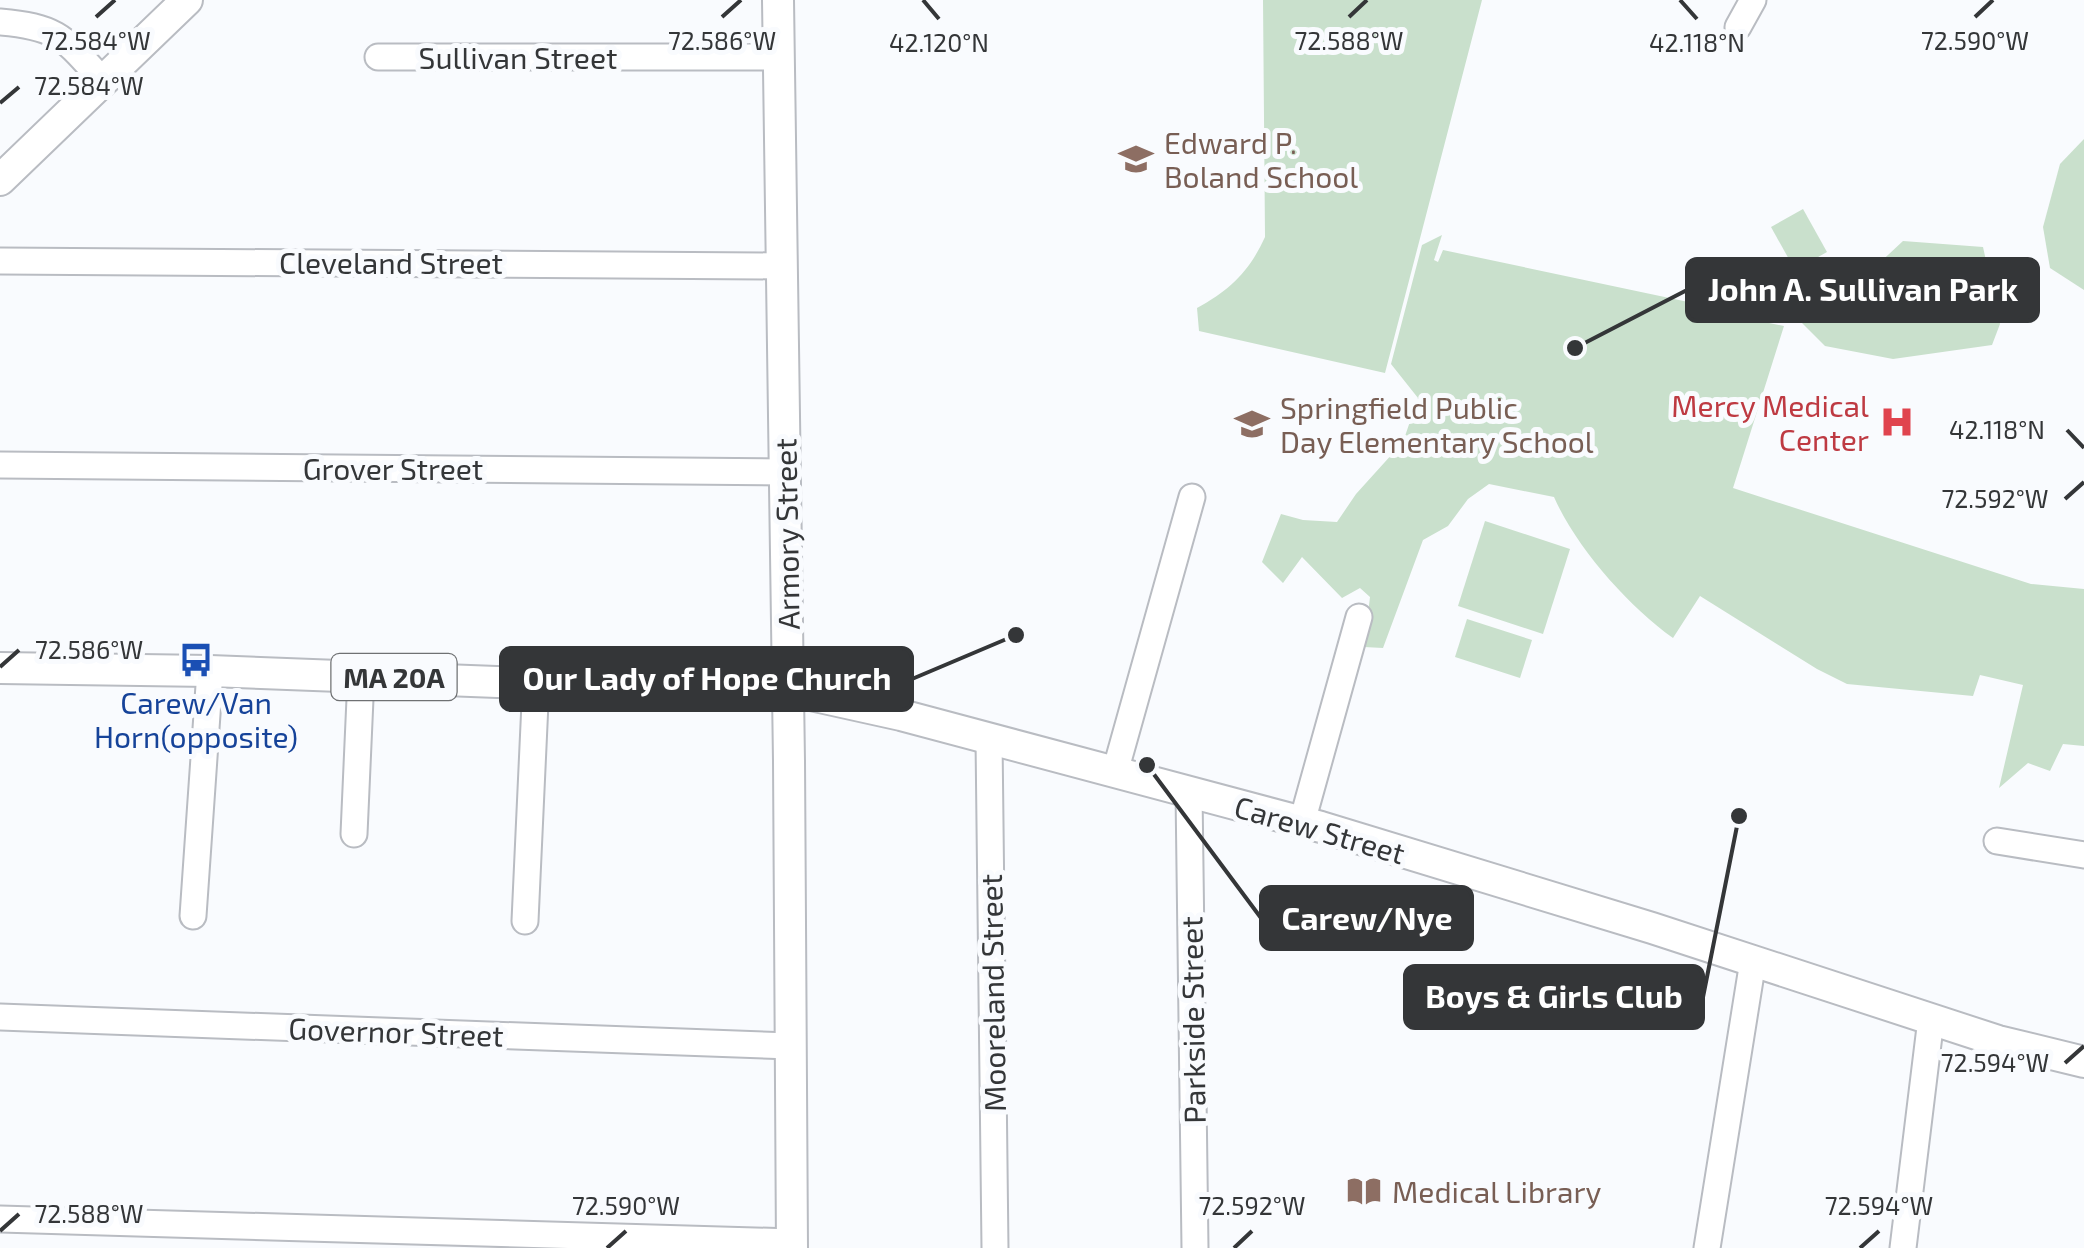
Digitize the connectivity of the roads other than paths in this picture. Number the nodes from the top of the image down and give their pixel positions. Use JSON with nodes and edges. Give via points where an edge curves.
{"nodes":[{"id":1,"x":187,"y":0,"type":"edge"},
{"id":2,"x":778,"y":0,"type":"edge"},
{"id":3,"x":1754,"y":0,"type":"edge"},
{"id":4,"x":0,"y":22,"type":"edge"},
{"id":5,"x":1738,"y":26,"type":"dead end"},
{"id":6,"x":378,"y":57,"type":"dead end"},
{"id":7,"x":778,"y":57,"type":"junction"},
{"id":8,"x":103,"y":81,"type":"junction"},
{"id":9,"x":0,"y":180,"type":"edge"},
{"id":10,"x":0,"y":261,"type":"edge"},
{"id":11,"x":782,"y":266,"type":"junction"},
{"id":12,"x":0,"y":465,"type":"edge"},
{"id":13,"x":785,"y":472,"type":"junction"},
{"id":14,"x":1192,"y":497,"type":"dead end"},
{"id":15,"x":1358,"y":617,"type":"dead end"},
{"id":16,"x":0,"y":668,"type":"edge"},
{"id":17,"x":210,"y":671,"type":"junction"},
{"id":18,"x":361,"y":676,"type":"junction"},
{"id":19,"x":536,"y":682,"type":"junction"},
{"id":20,"x":788,"y":690,"type":"junction"},
{"id":21,"x":989,"y":739,"type":"junction"},
{"id":22,"x":1115,"y":772,"type":"junction"},
{"id":23,"x":1189,"y":792,"type":"junction"},
{"id":24,"x":1302,"y":822,"type":"junction"},
{"id":25,"x":354,"y":834,"type":"dead end"},
{"id":26,"x":1997,"y":842,"type":"dead end"},
{"id":27,"x":2084,"y":856,"type":"edge"},
{"id":28,"x":193,"y":916,"type":"dead end"},
{"id":29,"x":525,"y":921,"type":"dead end"},
{"id":30,"x":1753,"y":962,"type":"junction"},
{"id":31,"x":0,"y":1017,"type":"edge"},
{"id":32,"x":1931,"y":1019,"type":"junction"},
{"id":33,"x":791,"y":1046,"type":"junction"},
{"id":34,"x":2084,"y":1062,"type":"edge"},
{"id":35,"x":0,"y":1219,"type":"edge"},
{"id":36,"x":792,"y":1245,"type":"edge"},
{"id":37,"x":995,"y":1248,"type":"edge"},
{"id":38,"x":1195,"y":1248,"type":"edge"},
{"id":39,"x":1707,"y":1248,"type":"edge"},
{"id":40,"x":1903,"y":1248,"type":"edge"}],
"edges":[{"from":1,"to":8,"type":"main road"},
{"from":2,"to":7,"type":"main road","name":"Armory Street"},
{"from":3,"to":5,"type":"street"},
{"from":4,"to":8,"type":"street","via":[[39,26],[66,41]]},
{"from":6,"to":7,"type":"street","name":"Sullivan Street"},
{"from":7,"to":11,"type":"main road","name":"Armory Street"},
{"from":8,"to":9,"type":"main road"},
{"from":10,"to":11,"type":"street","name":"Cleveland Street"},
{"from":11,"to":13,"type":"main road","name":"Armory Street"},
{"from":12,"to":13,"type":"street","name":"Grover Street"},
{"from":13,"to":20,"type":"main road","name":"Armory Street"},
{"from":14,"to":22,"type":"street"},
{"from":15,"to":24,"type":"street"},
{"from":16,"to":17,"type":"main road","name":"Carew Street","number":"MA 20A"},
{"from":17,"to":18,"type":"main road","name":"Carew Street","number":"MA 20A"},
{"from":17,"to":28,"type":"street"},
{"from":18,"to":19,"type":"main road","name":"Carew Street","number":"MA 20A"},
{"from":18,"to":25,"type":"street"},
{"from":19,"to":20,"type":"main road","name":"Carew Street","number":"MA 20A"},
{"from":19,"to":29,"type":"street"},
{"from":20,"to":21,"type":"main road","name":"Carew Street","number":"MA 20A"},
{"from":20,"to":33,"type":"main road","name":"Armory Street"},
{"from":21,"to":22,"type":"main road","name":"Carew Street","number":"MA 20A"},
{"from":21,"to":37,"type":"street","name":"Mooreland Street"},
{"from":22,"to":23,"type":"main road","name":"Carew Street","number":"MA 20A"},
{"from":23,"to":24,"type":"main road","name":"Carew Street","number":"MA 20A"},
{"from":23,"to":38,"type":"street","name":"Parkside Street"},
{"from":24,"to":30,"type":"main road","name":"Carew Street","number":"MA 20A"},
{"from":26,"to":27,"type":"street"},
{"from":30,"to":32,"type":"main road","name":"Carew Street","number":"MA 20A"},
{"from":30,"to":39,"type":"street"},
{"from":31,"to":33,"type":"street","name":"Governor Street"},
{"from":32,"to":34,"type":"main road","name":"Carew Street","number":"MA 20A"},
{"from":32,"to":40,"type":"street"},
{"from":33,"to":36,"type":"main road","name":"Armory Street"},
{"from":35,"to":36,"type":"street"}]}
